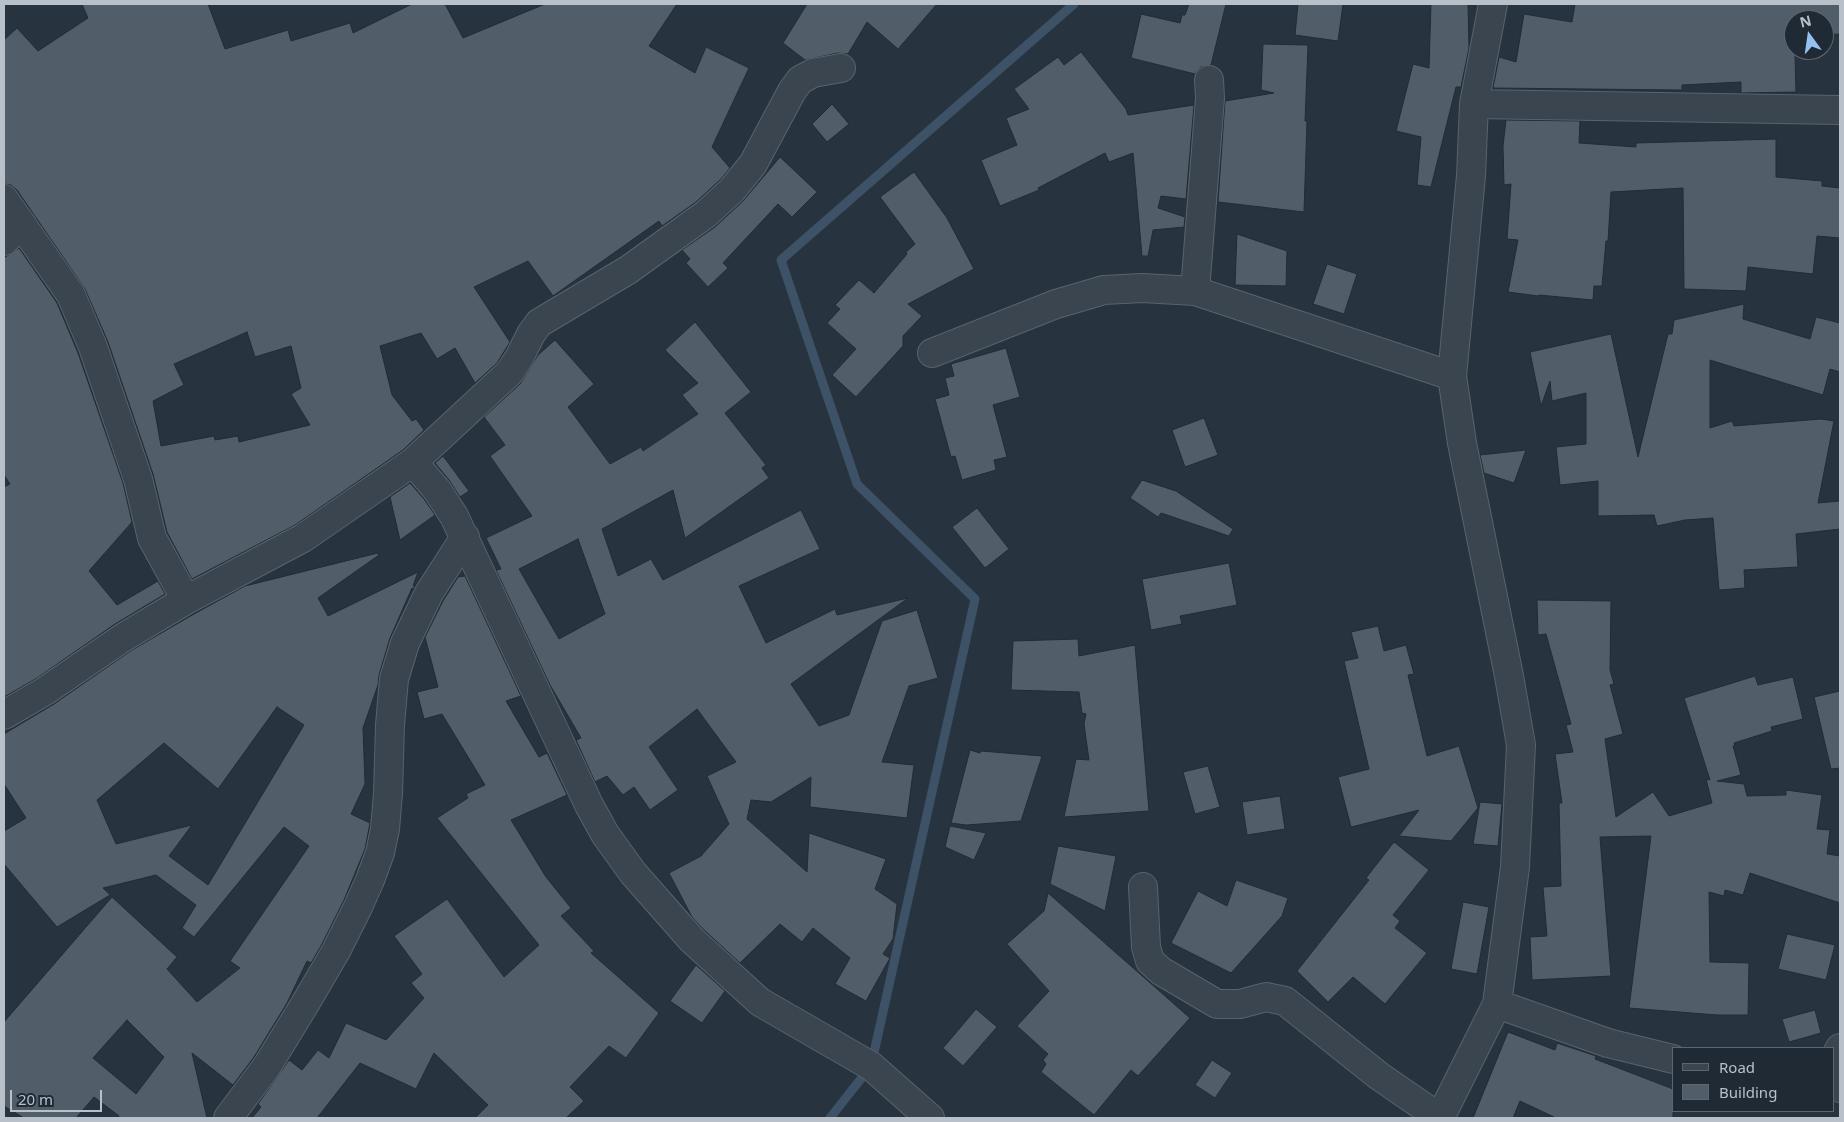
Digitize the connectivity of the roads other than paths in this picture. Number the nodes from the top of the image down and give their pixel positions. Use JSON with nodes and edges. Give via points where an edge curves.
{"nodes":[{"id":1,"x":1492,"y":4,"type":"edge"},
{"id":2,"x":841,"y":68,"type":"dead end"},
{"id":3,"x":1210,"y":80,"type":"dead end"},
{"id":4,"x":1474,"y":104,"type":"junction"},
{"id":5,"x":1840,"y":110,"type":"edge"},
{"id":6,"x":4,"y":199,"type":"edge"},
{"id":7,"x":13,"y":232,"type":"edge"},
{"id":8,"x":1195,"y":291,"type":"junction"},
{"id":9,"x":932,"y":353,"type":"dead end"},
{"id":10,"x":1452,"y":376,"type":"junction"},
{"id":11,"x":413,"y":462,"type":"junction"},
{"id":12,"x":465,"y":537,"type":"junction"},
{"id":13,"x":186,"y":600,"type":"junction"},
{"id":14,"x":4,"y":715,"type":"edge"},
{"id":15,"x":1143,"y":887,"type":"dead end"},
{"id":16,"x":1497,"y":1004,"type":"junction"},
{"id":17,"x":1840,"y":1048,"type":"edge"},
{"id":18,"x":1672,"y":1059,"type":"edge"},
{"id":19,"x":1834,"y":1059,"type":"edge"},
{"id":20,"x":228,"y":1118,"type":"edge"},
{"id":21,"x":930,"y":1118,"type":"edge"},
{"id":22,"x":1440,"y":1118,"type":"edge"}],
"edges":[{"from":1,"to":4,"type":"street"},
{"from":2,"to":11,"type":"street","via":[[812,72],[800,80],[753,164],[732,190],[706,214],[628,270],[540,323],[509,373]]},
{"from":3,"to":8,"type":"street"},
{"from":4,"to":5,"type":"street"},
{"from":4,"to":10,"type":"street","via":[[1471,176]]},
{"from":6,"to":7,"type":"street"},
{"from":7,"to":13,"type":"street","via":[[71,295],[93,347],[134,469],[152,538]]},
{"from":8,"to":9,"type":"street","via":[[1104,290],[1056,304]]},
{"from":8,"to":10,"type":"street"},
{"from":10,"to":16,"type":"street","via":[[1521,745],[1515,867]]},
{"from":11,"to":12,"type":"street","via":[[437,490]]},
{"from":11,"to":13,"type":"street","via":[[303,538]]},
{"from":12,"to":20,"type":"street","via":[[429,593],[405,643],[394,679],[384,828],[380,853],[370,880],[305,1004],[267,1066]]},
{"from":12,"to":21,"type":"street","via":[[589,805],[633,873],[692,940],[760,1002],[871,1066]]},
{"from":13,"to":14,"type":"street"},
{"from":15,"to":22,"type":"street","via":[[1146,947],[1150,961],[1161,971],[1217,1004],[1240,1004],[1266,997],[1285,1001],[1379,1076]]},
{"from":16,"to":18,"type":"street","via":[[1608,1043]]},
{"from":16,"to":22,"type":"street"},
{"from":17,"to":19,"type":"street"}]}
